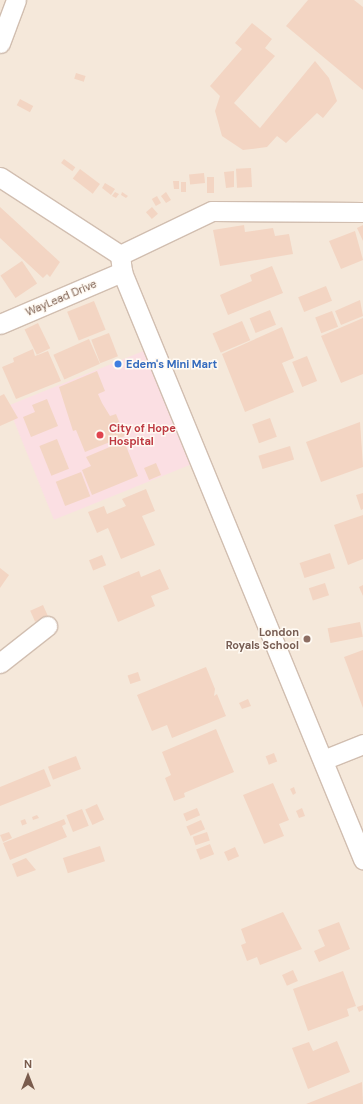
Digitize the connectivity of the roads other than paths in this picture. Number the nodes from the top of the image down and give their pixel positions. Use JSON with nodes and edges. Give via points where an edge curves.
{"nodes":[{"id":1,"x":16,"y":0,"type":"edge"},
{"id":2,"x":0,"y":42,"type":"edge"},
{"id":3,"x":0,"y":176,"type":"edge"},
{"id":4,"x":363,"y":212,"type":"edge"},
{"id":5,"x":121,"y":263,"type":"junction"},
{"id":6,"x":0,"y":324,"type":"edge"},
{"id":7,"x":47,"y":626,"type":"dead end"},
{"id":8,"x":0,"y":664,"type":"edge"},
{"id":9,"x":363,"y":744,"type":"edge"},
{"id":10,"x":323,"y":760,"type":"junction"},
{"id":11,"x":363,"y":859,"type":"edge"}],
"edges":[{"from":1,"to":2,"type":"street"},
{"from":3,"to":5,"type":"street"},
{"from":4,"to":5,"type":"street","name":"WayLead Drive","via":[[323,214],[260,209],[212,212],[191,218]]},
{"from":5,"to":6,"type":"street","name":"WayLead Drive"},
{"from":5,"to":10,"type":"street"},
{"from":7,"to":8,"type":"street"},
{"from":9,"to":10,"type":"street"},
{"from":10,"to":11,"type":"street"}]}
